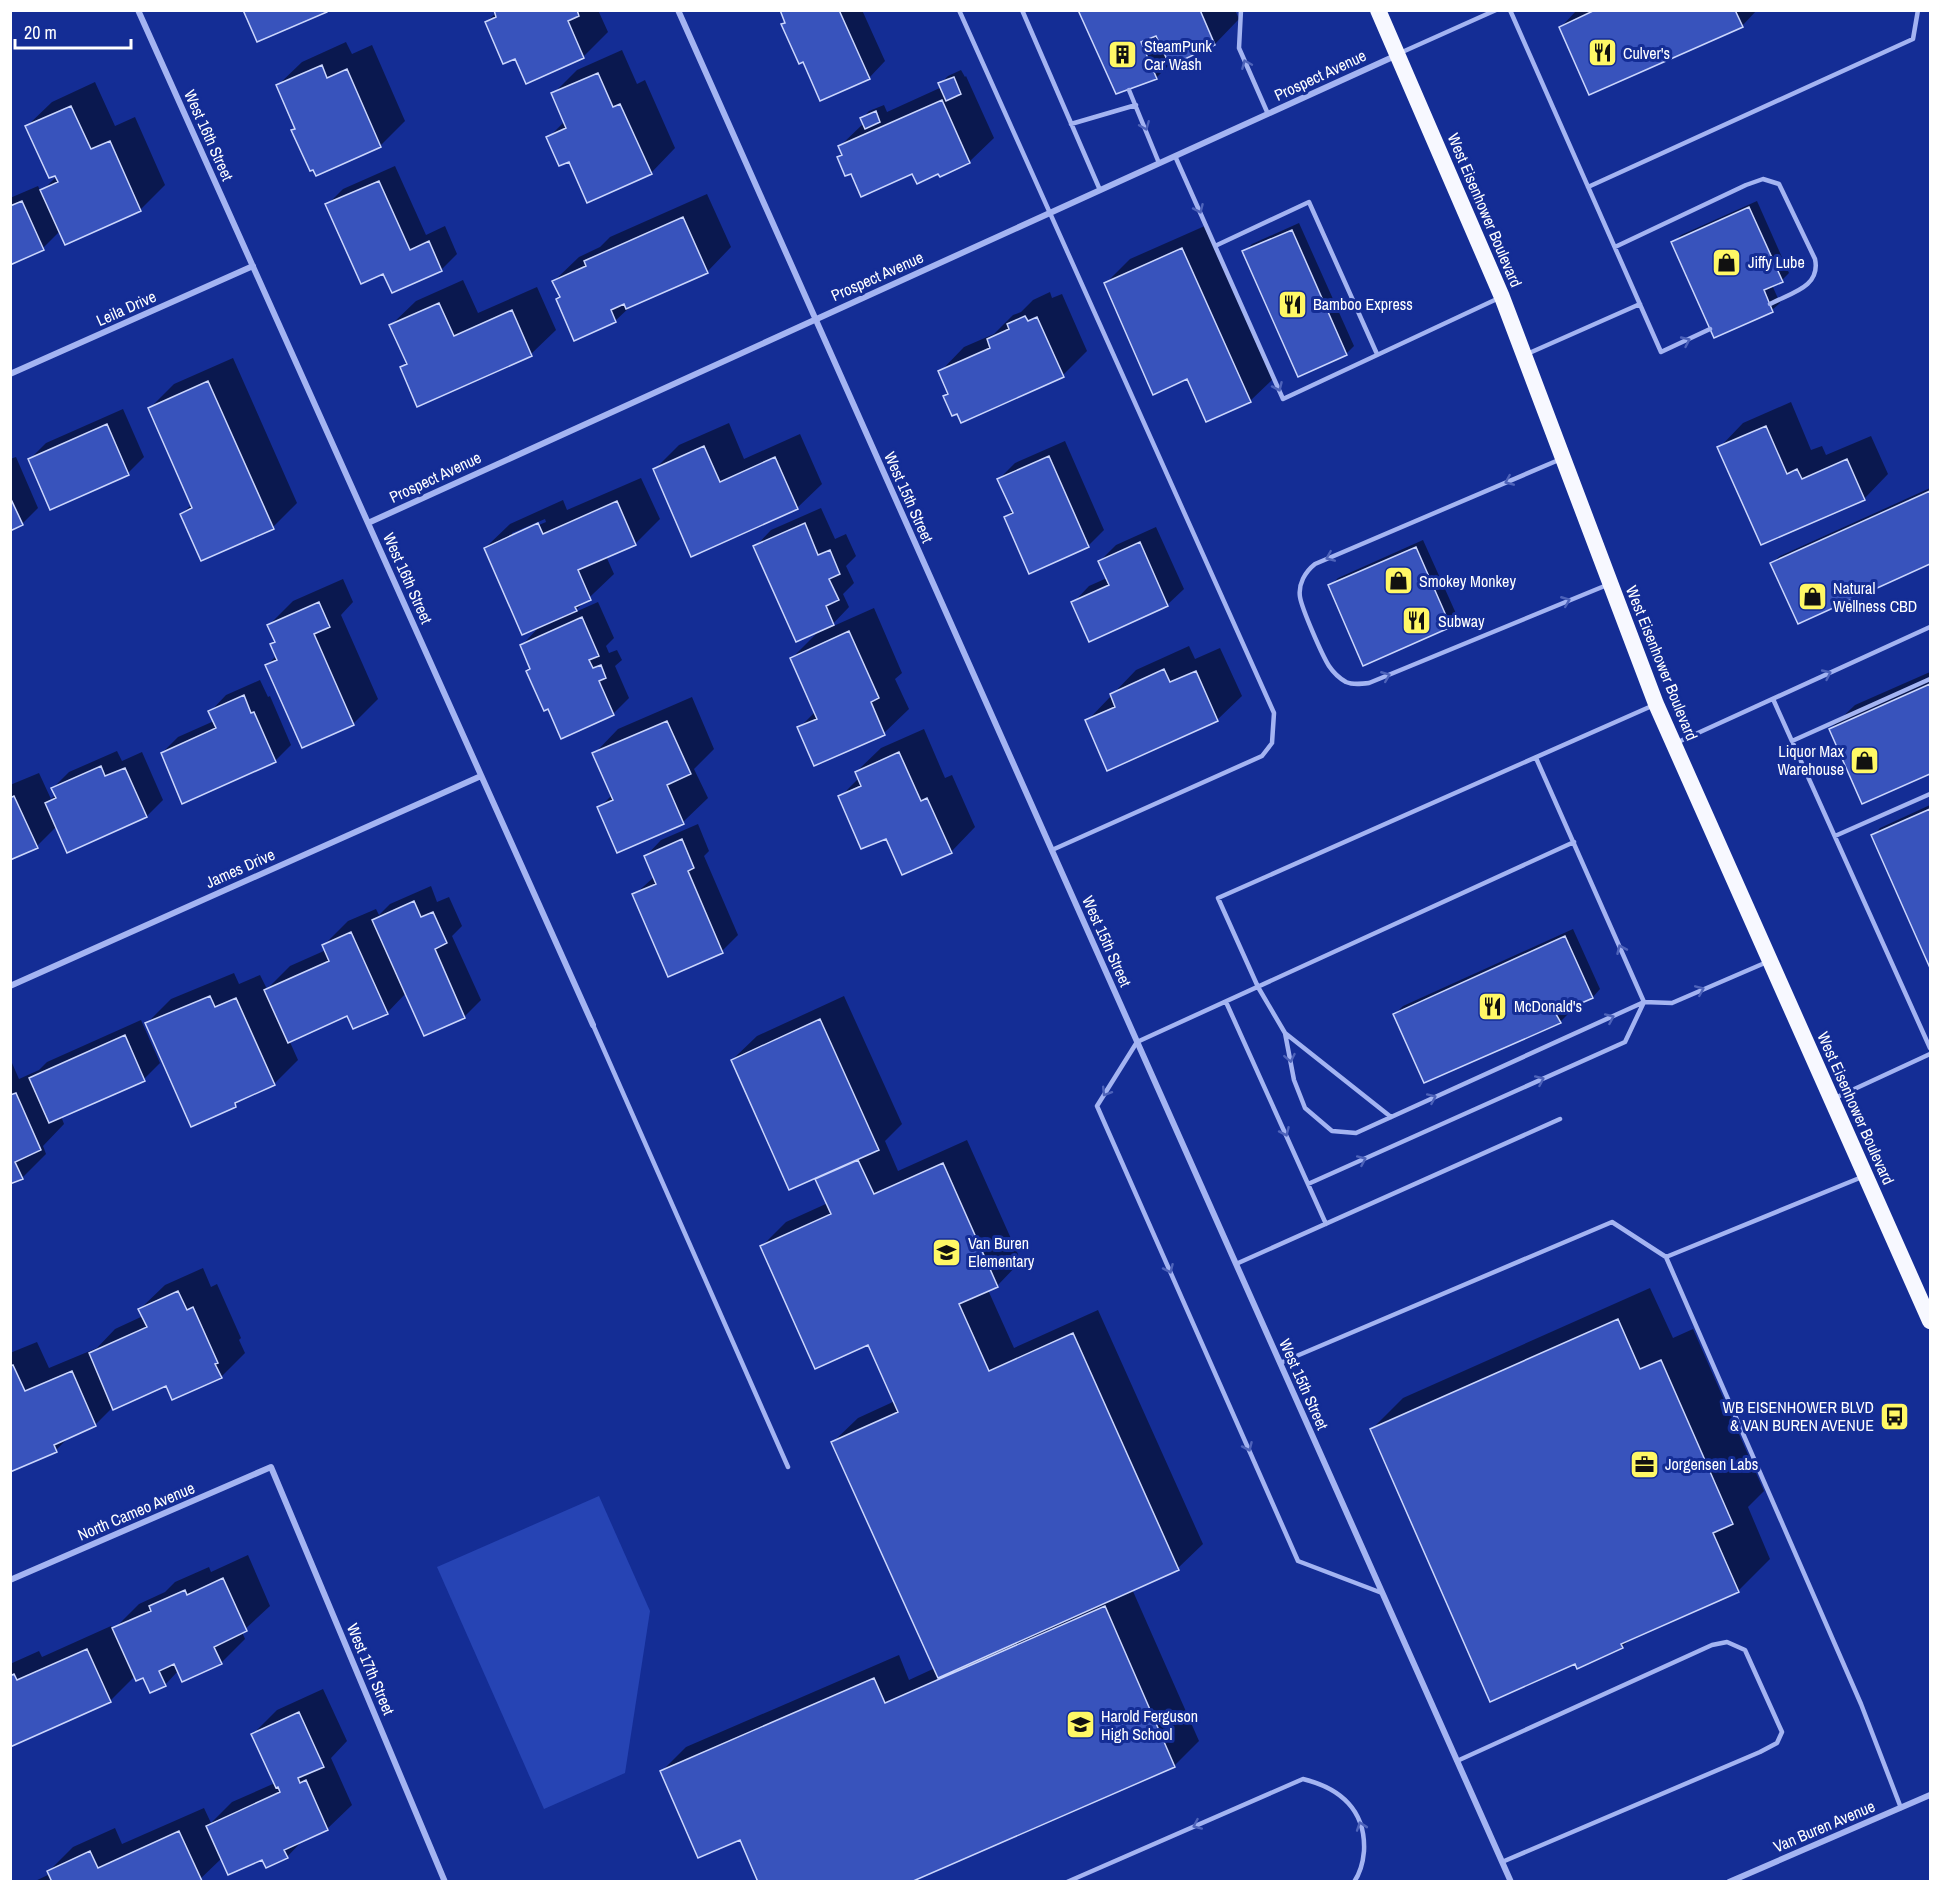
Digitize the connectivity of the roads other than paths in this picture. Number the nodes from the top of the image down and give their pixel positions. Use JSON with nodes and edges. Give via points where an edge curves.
{"nodes":[{"id":1,"x":138,"y":10,"type":"edge"},
{"id":2,"x":678,"y":10,"type":"edge"},
{"id":3,"x":959,"y":10,"type":"edge"},
{"id":4,"x":1022,"y":10,"type":"edge"},
{"id":5,"x":1241,"y":10,"type":"edge"},
{"id":6,"x":1378,"y":10,"type":"edge"},
{"id":7,"x":1496,"y":10,"type":"edge"},
{"id":8,"x":1510,"y":10,"type":"edge"},
{"id":9,"x":1918,"y":10,"type":"edge"},
{"id":10,"x":1398,"y":54,"type":"junction"},
{"id":11,"x":1129,"y":90,"type":"dead end"},
{"id":12,"x":1136,"y":105,"type":"junction"},
{"id":13,"x":1268,"y":114,"type":"junction"},
{"id":14,"x":1071,"y":124,"type":"junction"},
{"id":15,"x":1175,"y":156,"type":"junction"},
{"id":16,"x":1159,"y":163,"type":"junction"},
{"id":17,"x":1588,"y":187,"type":"junction"},
{"id":18,"x":1100,"y":190,"type":"junction"},
{"id":19,"x":1050,"y":212,"type":"junction"},
{"id":20,"x":1215,"y":246,"type":"junction"},
{"id":21,"x":1615,"y":247,"type":"junction"},
{"id":22,"x":253,"y":266,"type":"junction"},
{"id":23,"x":1502,"y":297,"type":"junction"},
{"id":24,"x":1640,"y":304,"type":"junction"},
{"id":25,"x":1770,"y":304,"type":"dead end"},
{"id":26,"x":815,"y":319,"type":"junction"},
{"id":27,"x":1710,"y":329,"type":"dead end"},
{"id":28,"x":1377,"y":354,"type":"junction"},
{"id":29,"x":1525,"y":355,"type":"junction"},
{"id":30,"x":10,"y":374,"type":"edge"},
{"id":31,"x":1563,"y":458,"type":"junction"},
{"id":32,"x":368,"y":523,"type":"junction"},
{"id":33,"x":1611,"y":583,"type":"junction"},
{"id":34,"x":1930,"y":627,"type":"edge"},
{"id":35,"x":1930,"y":679,"type":"edge"},
{"id":36,"x":1773,"y":699,"type":"junction"},
{"id":37,"x":1656,"y":704,"type":"junction"},
{"id":38,"x":1792,"y":741,"type":"junction"},
{"id":39,"x":1674,"y":744,"type":"junction"},
{"id":40,"x":1536,"y":758,"type":"junction"},
{"id":41,"x":481,"y":776,"type":"junction"},
{"id":42,"x":1930,"y":794,"type":"edge"},
{"id":43,"x":1835,"y":836,"type":"junction"},
{"id":44,"x":1574,"y":842,"type":"junction"},
{"id":45,"x":1052,"y":850,"type":"junction"},
{"id":46,"x":1770,"y":960,"type":"junction"},
{"id":47,"x":10,"y":986,"type":"edge"},
{"id":48,"x":1258,"y":987,"type":"junction"},
{"id":49,"x":1226,"y":1002,"type":"junction"},
{"id":50,"x":1644,"y":1002,"type":"junction"},
{"id":51,"x":593,"y":1025,"type":"joint"},
{"id":52,"x":1286,"y":1033,"type":"junction"},
{"id":53,"x":1137,"y":1042,"type":"junction"},
{"id":54,"x":1930,"y":1048,"type":"edge"},
{"id":55,"x":1930,"y":1054,"type":"edge"},
{"id":56,"x":1832,"y":1099,"type":"junction"},
{"id":57,"x":1391,"y":1117,"type":"junction"},
{"id":58,"x":1560,"y":1119,"type":"dead end"},
{"id":59,"x":1866,"y":1176,"type":"junction"},
{"id":60,"x":1308,"y":1184,"type":"junction"},
{"id":61,"x":1326,"y":1224,"type":"junction"},
{"id":62,"x":1666,"y":1257,"type":"junction"},
{"id":63,"x":1236,"y":1264,"type":"junction"},
{"id":64,"x":1930,"y":1321,"type":"edge"},
{"id":65,"x":1280,"y":1363,"type":"junction"},
{"id":66,"x":272,"y":1467,"type":"joint"},
{"id":67,"x":788,"y":1467,"type":"dead end"},
{"id":68,"x":10,"y":1580,"type":"edge"},
{"id":69,"x":1383,"y":1593,"type":"junction"},
{"id":70,"x":1457,"y":1761,"type":"junction"},
{"id":71,"x":1930,"y":1795,"type":"edge"},
{"id":72,"x":1902,"y":1808,"type":"junction"},
{"id":73,"x":1502,"y":1862,"type":"junction"},
{"id":74,"x":445,"y":1881,"type":"edge"},
{"id":75,"x":1067,"y":1881,"type":"edge"},
{"id":76,"x":1354,"y":1881,"type":"edge"},
{"id":77,"x":1511,"y":1881,"type":"edge"},
{"id":78,"x":1729,"y":1881,"type":"edge"}],
"edges":[{"from":1,"to":22,"type":"street","name":"West 16th Street"},
{"from":2,"to":26,"type":"street","name":"West 15th Street"},
{"from":3,"to":19,"type":"lane"},
{"from":4,"to":14,"type":"lane"},
{"from":13,"to":5,"type":"lane","one_way":true,"via":[[1239,48]]},
{"from":6,"to":10,"type":"highway","name":"West Eisenhower Boulevard"},
{"from":7,"to":10,"type":"lane"},
{"from":8,"to":17,"type":"lane"},
{"from":9,"to":17,"type":"lane","via":[[1913,39]]},
{"from":10,"to":13,"type":"street","name":"Prospect Avenue"},
{"from":10,"to":23,"type":"highway","name":"West Eisenhower Boulevard"},
{"from":11,"to":12,"type":"lane"},
{"from":12,"to":14,"type":"lane"},
{"from":12,"to":16,"type":"lane","one_way":true},
{"from":13,"to":15,"type":"street","name":"Prospect Avenue"},
{"from":14,"to":18,"type":"lane"},
{"from":15,"to":16,"type":"street","name":"Prospect Avenue"},
{"from":15,"to":20,"type":"lane","one_way":true},
{"from":16,"to":18,"type":"street","name":"Prospect Avenue"},
{"from":17,"to":21,"type":"lane"},
{"from":18,"to":19,"type":"street","name":"Prospect Avenue"},
{"from":19,"to":26,"type":"street","name":"Prospect Avenue"},
{"from":19,"to":45,"type":"lane","via":[[1274,713],[1272,743],[1262,756]]},
{"from":20,"to":28,"type":"lane","via":[[1309,202]]},
{"from":20,"to":28,"type":"lane","one_way":true,"via":[[1283,399]]},
{"from":21,"to":24,"type":"lane"},
{"from":21,"to":25,"type":"lane","via":[[1746,185],[1763,179],[1779,184],[1817,271],[1802,288]]},
{"from":22,"to":30,"type":"street","name":"Leila Drive"},
{"from":22,"to":32,"type":"street","name":"West 16th Street"},
{"from":23,"to":28,"type":"lane"},
{"from":23,"to":29,"type":"highway","name":"West Eisenhower Boulevard"},
{"from":24,"to":27,"type":"lane","one_way":true,"via":[[1661,352]]},
{"from":24,"to":29,"type":"lane"},
{"from":26,"to":32,"type":"street","name":"Prospect Avenue"},
{"from":26,"to":45,"type":"street","name":"West 15th Street"},
{"from":29,"to":31,"type":"highway","name":"West Eisenhower Boulevard"},
{"from":31,"to":33,"type":"highway","name":"West Eisenhower Boulevard"},
{"from":31,"to":33,"type":"lane","one_way":true,"via":[[1315,564],[1302,582],[1300,596],[1304,608],[1329,667],[1348,683],[1357,684],[1369,683]]},
{"from":32,"to":41,"type":"street","name":"West 16th Street"},
{"from":33,"to":37,"type":"highway","name":"West Eisenhower Boulevard"},
{"from":36,"to":34,"type":"lane","one_way":true},
{"from":35,"to":38,"type":"lane"},
{"from":36,"to":38,"type":"lane"},
{"from":36,"to":39,"type":"lane"},
{"from":37,"to":39,"type":"highway","name":"West Eisenhower Boulevard"},
{"from":37,"to":40,"type":"lane"},
{"from":38,"to":43,"type":"lane"},
{"from":39,"to":46,"type":"highway","name":"West Eisenhower Boulevard"},
{"from":40,"to":44,"type":"lane"},
{"from":40,"to":48,"type":"lane","via":[[1218,898]]},
{"from":41,"to":47,"type":"street","name":"James Drive"},
{"from":41,"to":51,"type":"street","name":"West 16th Street"},
{"from":42,"to":43,"type":"lane"},
{"from":43,"to":54,"type":"lane"},
{"from":44,"to":48,"type":"lane"},
{"from":50,"to":44,"type":"lane","one_way":true},
{"from":45,"to":53,"type":"street","name":"West 15th Street"},
{"from":50,"to":46,"type":"lane","one_way":true,"via":[[1672,1003]]},
{"from":46,"to":56,"type":"highway","name":"West Eisenhower Boulevard"},
{"from":48,"to":49,"type":"lane"},
{"from":48,"to":52,"type":"lane"},
{"from":49,"to":53,"type":"lane"},
{"from":49,"to":60,"type":"lane","one_way":true},
{"from":57,"to":50,"type":"lane","one_way":true},
{"from":60,"to":50,"type":"lane","one_way":true,"via":[[1625,1042]]},
{"from":51,"to":67,"type":"lane"},
{"from":52,"to":57,"type":"lane"},
{"from":52,"to":57,"type":"lane","one_way":true,"via":[[1294,1080],[1305,1108],[1332,1131],[1356,1133]]},
{"from":53,"to":63,"type":"street","name":"West 15th Street"},
{"from":53,"to":69,"type":"lane","one_way":true,"via":[[1097,1106],[1298,1561]]},
{"from":55,"to":56,"type":"lane"},
{"from":56,"to":59,"type":"highway","name":"West Eisenhower Boulevard"},
{"from":58,"to":61,"type":"lane"},
{"from":59,"to":62,"type":"lane"},
{"from":59,"to":64,"type":"highway","name":"West Eisenhower Boulevard"},
{"from":60,"to":61,"type":"lane"},
{"from":61,"to":63,"type":"lane"},
{"from":62,"to":65,"type":"lane","via":[[1612,1222]]},
{"from":62,"to":72,"type":"lane","via":[[1861,1704]]},
{"from":63,"to":65,"type":"street","name":"West 15th Street"},
{"from":65,"to":69,"type":"street","name":"West 15th Street"},
{"from":66,"to":68,"type":"street","name":"North Cameo Avenue"},
{"from":66,"to":74,"type":"street","name":"West 17th Street"},
{"from":69,"to":70,"type":"street","name":"West 15th Street"},
{"from":70,"to":73,"type":"street","name":"West 15th Street"},
{"from":70,"to":73,"type":"lane","via":[[1712,1645],[1727,1642],[1745,1650],[1782,1732],[1777,1743],[1760,1752]]},
{"from":71,"to":72,"type":"street","name":"Van Buren Avenue"},
{"from":72,"to":78,"type":"street","name":"Van Buren Avenue"},
{"from":73,"to":77,"type":"street","name":"West 15th Street"},
{"from":76,"to":75,"type":"lane","one_way":true,"via":[[1361,1872],[1364,1855],[1360,1820],[1349,1803],[1335,1792],[1303,1779]]}]}
